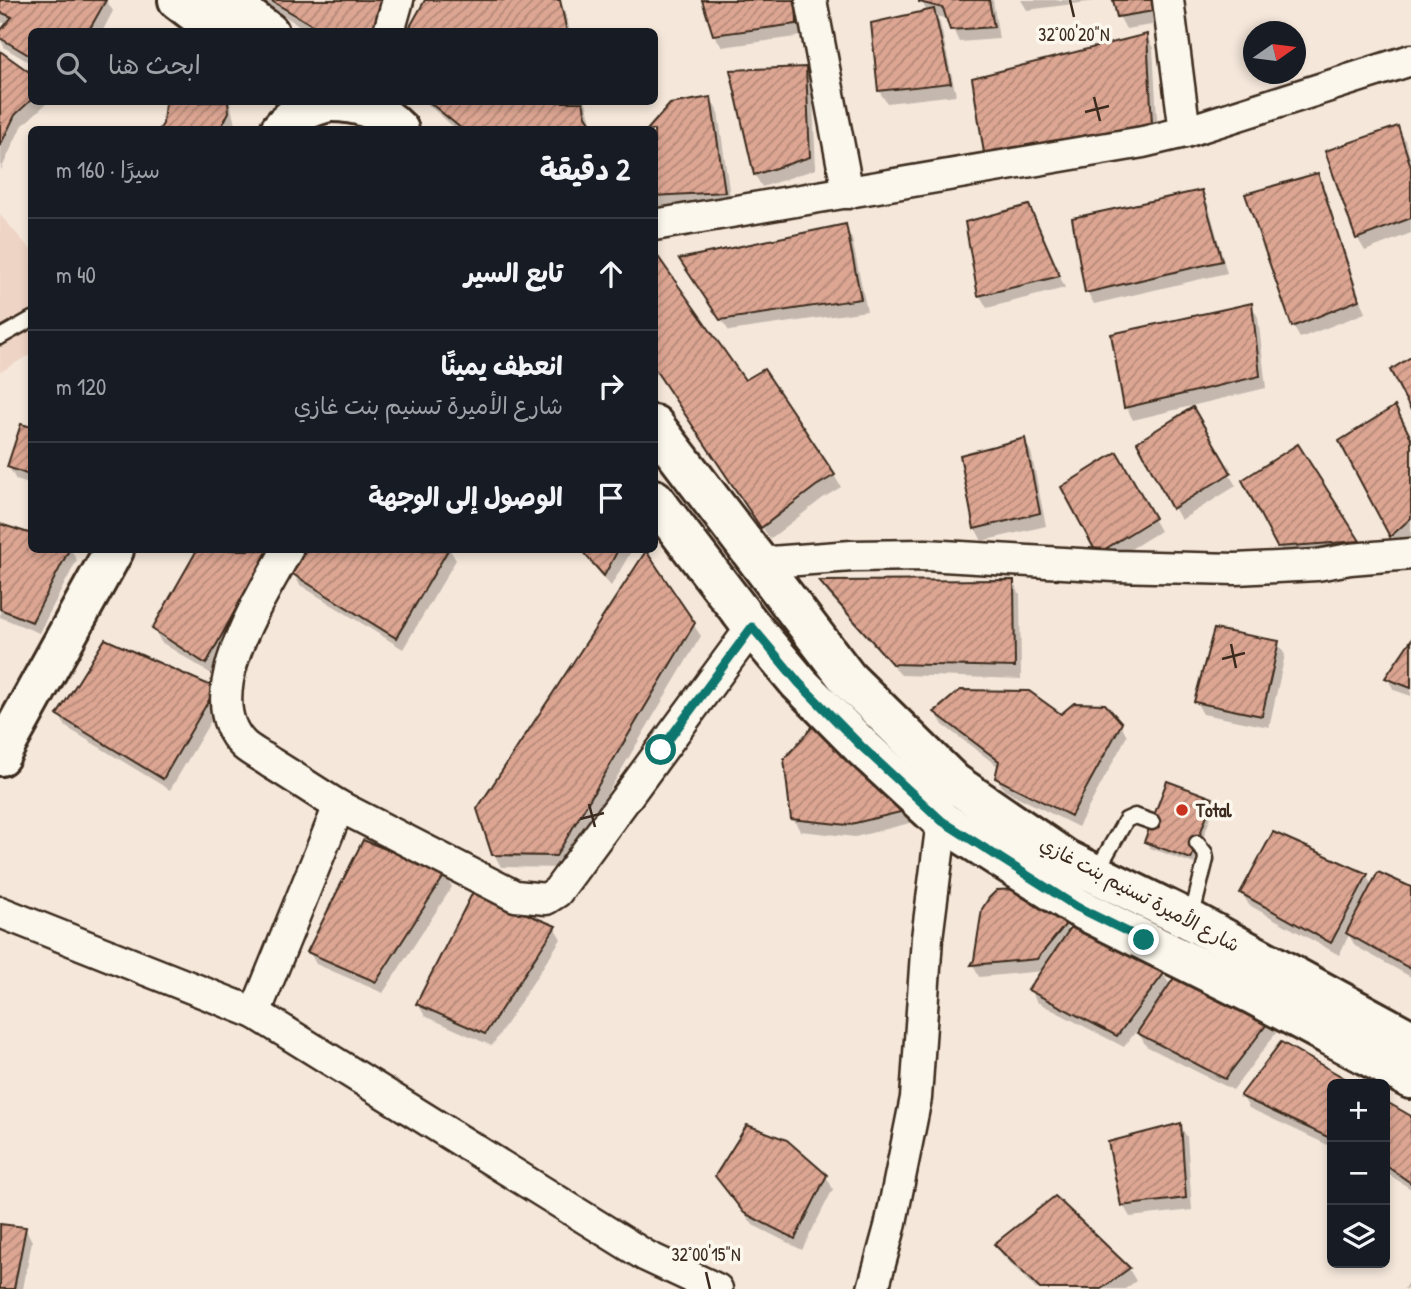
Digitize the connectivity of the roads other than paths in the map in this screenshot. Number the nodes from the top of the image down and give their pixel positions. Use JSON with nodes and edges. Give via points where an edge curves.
{"nodes":[{"id":1,"x":178,"y":0,"type":"edge"},
{"id":2,"x":225,"y":0,"type":"edge"},
{"id":3,"x":398,"y":0,"type":"edge"},
{"id":4,"x":811,"y":0,"type":"edge"},
{"id":5,"x":1168,"y":0,"type":"edge"},
{"id":6,"x":215,"y":28,"type":"edge"},
{"id":7,"x":263,"y":28,"type":"edge"},
{"id":8,"x":390,"y":28,"type":"edge"},
{"id":9,"x":1411,"y":60,"type":"edge"},
{"id":10,"x":328,"y":105,"type":"edge"},
{"id":11,"x":357,"y":105,"type":"edge"},
{"id":12,"x":280,"y":118,"type":"edge"},
{"id":13,"x":395,"y":126,"type":"edge"},
{"id":14,"x":1185,"y":132,"type":"junction"},
{"id":15,"x":848,"y":193,"type":"junction"},
{"id":16,"x":658,"y":224,"type":"edge"},
{"id":17,"x":28,"y":320,"type":"edge"},
{"id":18,"x":0,"y":337,"type":"edge"},
{"id":19,"x":658,"y":430,"type":"edge"},
{"id":20,"x":658,"y":504,"type":"edge"},
{"id":21,"x":112,"y":553,"type":"edge"},
{"id":22,"x":285,"y":553,"type":"edge"},
{"id":23,"x":1411,"y":554,"type":"edge"},
{"id":24,"x":757,"y":562,"type":"junction"},
{"id":25,"x":752,"y":627,"type":"junction"},
{"id":26,"x":0,"y":757,"type":"edge"},
{"id":27,"x":339,"y":806,"type":"junction"},
{"id":28,"x":942,"y":821,"type":"junction"},
{"id":29,"x":1152,"y":822,"type":"dead end"},
{"id":30,"x":1197,"y":843,"type":"dead end"},
{"id":31,"x":1086,"y":891,"type":"junction"},
{"id":32,"x":0,"y":912,"type":"edge"},
{"id":33,"x":1190,"y":920,"type":"junction"},
{"id":34,"x":255,"y":1013,"type":"junction"},
{"id":35,"x":1411,"y":1040,"type":"edge"},
{"id":36,"x":1411,"y":1079,"type":"edge"},
{"id":37,"x":717,"y":1289,"type":"edge"},
{"id":38,"x":873,"y":1289,"type":"edge"}],
"edges":[{"from":1,"to":6,"type":"main road"},
{"from":2,"to":7,"type":"main road"},
{"from":3,"to":8,"type":"street"},
{"from":4,"to":15,"type":"street"},
{"from":5,"to":14,"type":"street"},
{"from":9,"to":14,"type":"street"},
{"from":10,"to":12,"type":"main road"},
{"from":11,"to":13,"type":"main road","via":[[387,117]]},
{"from":14,"to":15,"type":"street","via":[[1095,152]]},
{"from":15,"to":16,"type":"street"},
{"from":17,"to":18,"type":"lane"},
{"from":19,"to":24,"type":"main road","name":"شارع الأميرة تسنيم بنت غازي"},
{"from":20,"to":25,"type":"main road","name":"شارع الأميرة تسنيم بنت غازي"},
{"from":21,"to":26,"type":"main road"},
{"from":22,"to":27,"type":"street","via":[[233,659],[226,712],[244,745]]},
{"from":23,"to":24,"type":"street","via":[[1236,569],[926,555]]},
{"from":24,"to":31,"type":"main road","name":"شارع الأميرة تسنيم بنت غازي","via":[[848,679],[954,783],[1065,859]]},
{"from":25,"to":27,"type":"street","via":[[557,892],[546,899],[515,896]]},
{"from":25,"to":28,"type":"main road","name":"شارع الأميرة تسنيم بنت غازي","via":[[843,728]]},
{"from":27,"to":34,"type":"street"},
{"from":28,"to":31,"type":"main road","name":"شارع الأميرة تسنيم بنت غازي"},
{"from":28,"to":38,"type":"street","via":[[927,938],[916,1098]]},
{"from":29,"to":31,"type":"lane","via":[[1135,816],[1126,820]]},
{"from":30,"to":33,"type":"lane","via":[[1206,859]]},
{"from":31,"to":33,"type":"main road","name":"شارع الأميرة تسنيم بنت غازي"},
{"from":31,"to":36,"type":"main road","name":"شارع الأميرة تسنيم بنت غازي","via":[[1254,995]]},
{"from":32,"to":34,"type":"street"},
{"from":33,"to":35,"type":"main road","name":"شارع الأميرة تسنيم بنت غازي"},
{"from":34,"to":37,"type":"street","via":[[646,1256]]}]}
